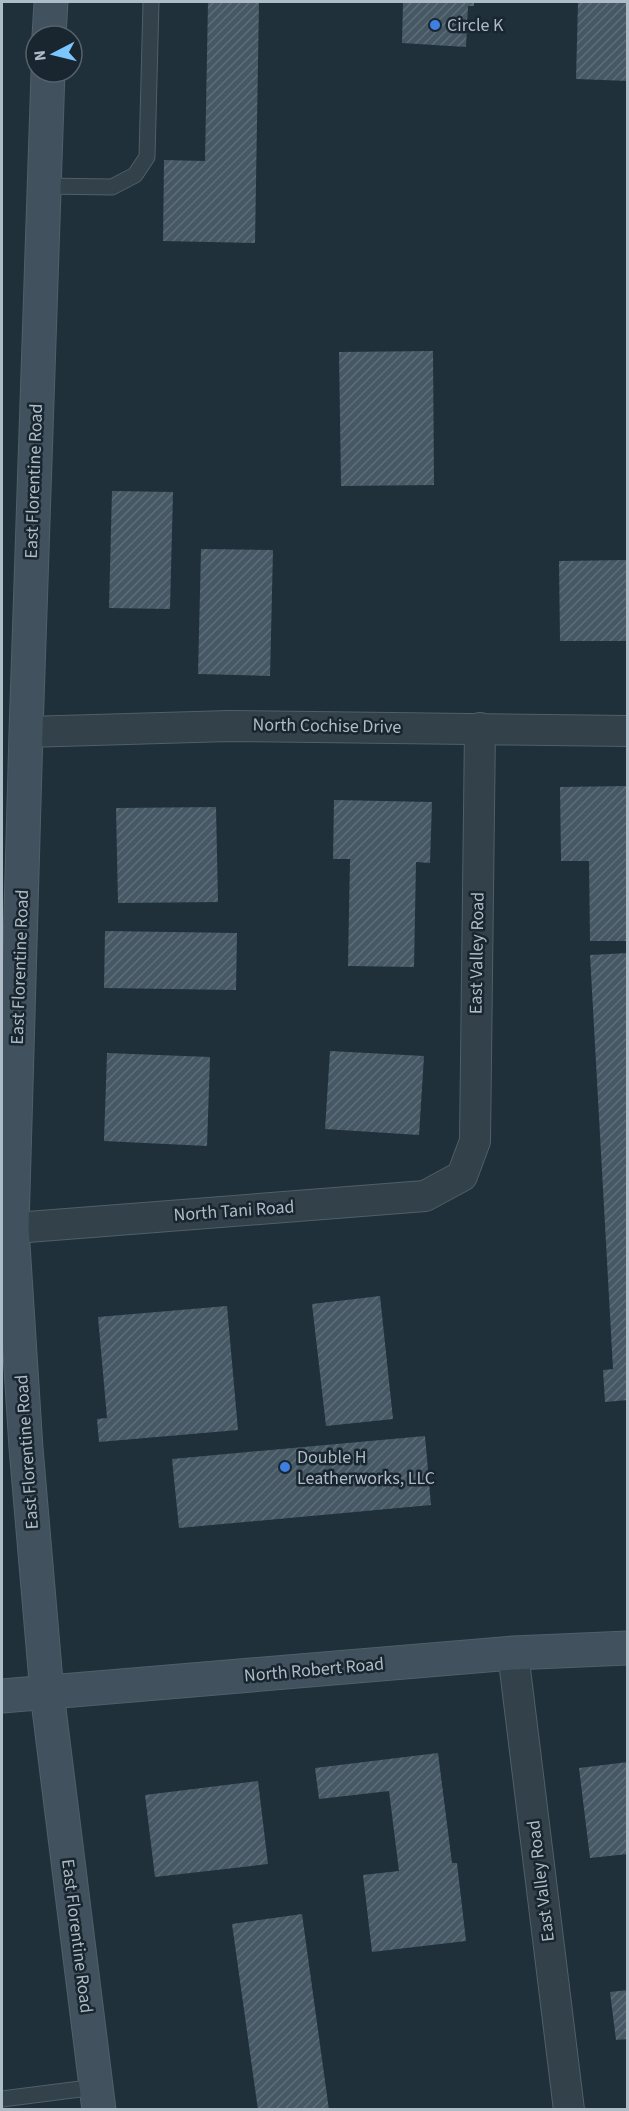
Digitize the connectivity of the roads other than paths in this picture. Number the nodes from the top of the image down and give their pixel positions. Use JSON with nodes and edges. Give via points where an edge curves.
{"nodes":[{"id":1,"x":51,"y":2,"type":"edge"},
{"id":2,"x":151,"y":2,"type":"edge"},
{"id":3,"x":50,"y":24,"type":"edge"},
{"id":4,"x":48,"y":84,"type":"edge"},
{"id":5,"x":44,"y":186,"type":"junction"},
{"id":6,"x":480,"y":728,"type":"junction"},
{"id":7,"x":627,"y":731,"type":"edge"},
{"id":8,"x":26,"y":732,"type":"junction"},
{"id":9,"x":462,"y":1176,"type":"joint"},
{"id":10,"x":7,"y":1229,"type":"edge"},
{"id":11,"x":627,"y":1648,"type":"edge"},
{"id":12,"x":513,"y":1653,"type":"junction"},
{"id":13,"x":47,"y":1693,"type":"junction"},
{"id":14,"x":2,"y":1696,"type":"edge"},
{"id":15,"x":98,"y":2098,"type":"edge"},
{"id":16,"x":2,"y":2099,"type":"edge"},
{"id":17,"x":569,"y":2109,"type":"edge"}],
"edges":[{"from":1,"to":3,"type":"street"},
{"from":2,"to":5,"type":"lane","via":[[147,158],[135,175],[112,187]]},
{"from":4,"to":5,"type":"street","name":"East Florentine Road"},
{"from":5,"to":8,"type":"street","name":"East Florentine Road"},
{"from":6,"to":7,"type":"street","name":"North Cochise Drive"},
{"from":6,"to":8,"type":"street","name":"North Cochise Drive","via":[[229,726]]},
{"from":6,"to":9,"type":"street","name":"East Valley Road","via":[[475,1141]]},
{"from":8,"to":10,"type":"street","name":"East Florentine Road"},
{"from":9,"to":10,"type":"street","name":"North Tani Road","via":[[425,1196]]},
{"from":10,"to":13,"type":"street","name":"East Florentine Road"},
{"from":11,"to":12,"type":"street","name":"North Robert Road"},
{"from":12,"to":13,"type":"street","name":"North Robert Road"},
{"from":12,"to":17,"type":"street","name":"East Valley Road"},
{"from":13,"to":14,"type":"street","name":"North Robert Road"},
{"from":13,"to":15,"type":"street","name":"East Florentine Road"},
{"from":15,"to":16,"type":"lane"}]}
